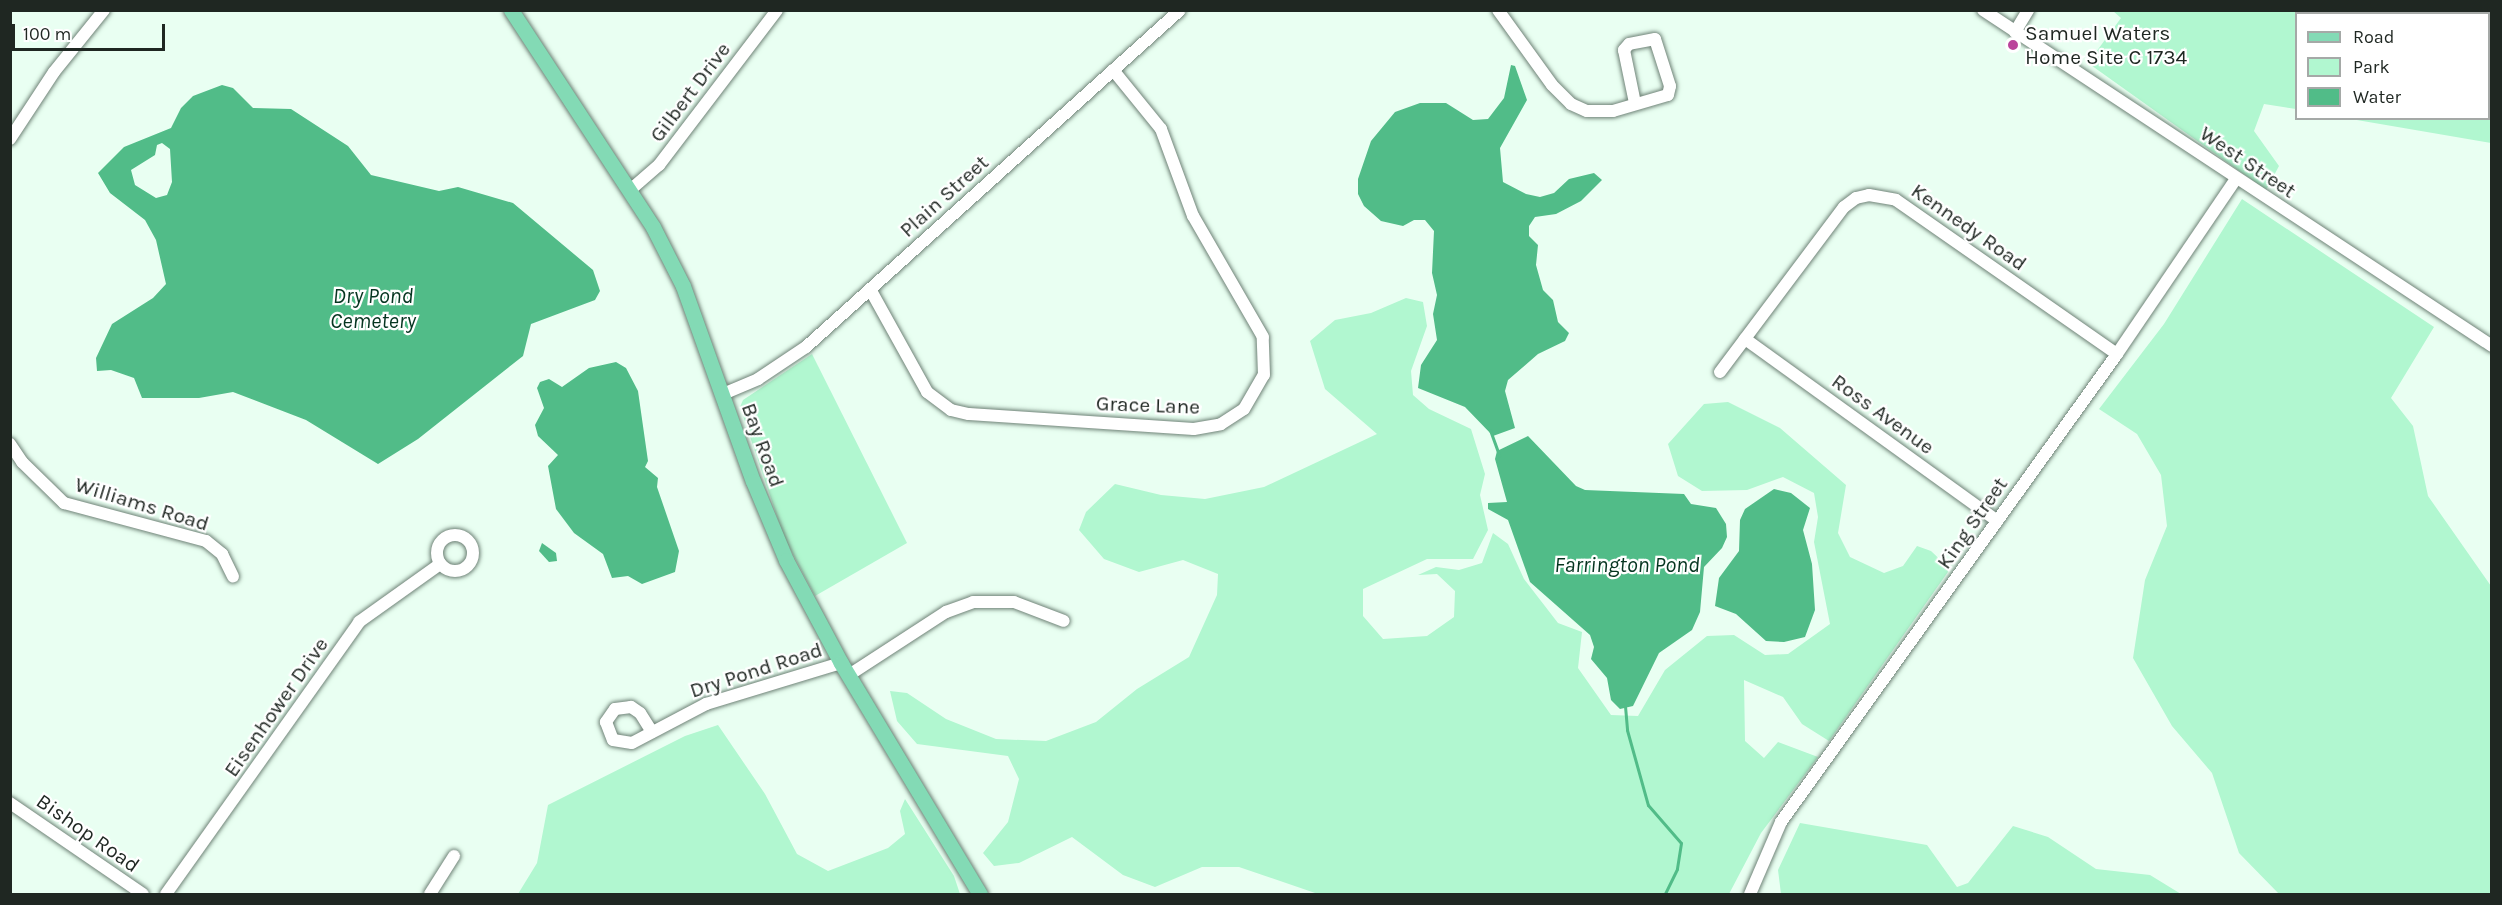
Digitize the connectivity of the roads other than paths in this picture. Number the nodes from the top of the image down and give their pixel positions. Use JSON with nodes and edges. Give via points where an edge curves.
{"nodes":[{"id":1,"x":104,"y":10,"type":"edge"},
{"id":2,"x":511,"y":10,"type":"edge"},
{"id":3,"x":777,"y":10,"type":"edge"},
{"id":4,"x":1180,"y":10,"type":"edge"},
{"id":5,"x":1498,"y":10,"type":"edge"},
{"id":6,"x":1983,"y":10,"type":"edge"},
{"id":7,"x":2028,"y":10,"type":"edge"},
{"id":8,"x":2015,"y":32,"type":"junction"},
{"id":9,"x":1113,"y":70,"type":"junction"},
{"id":10,"x":1635,"y":103,"type":"junction"},
{"id":11,"x":10,"y":139,"type":"edge"},
{"id":12,"x":2236,"y":179,"type":"junction"},
{"id":13,"x":629,"y":191,"type":"junction"},
{"id":14,"x":870,"y":289,"type":"junction"},
{"id":15,"x":1745,"y":339,"type":"junction"},
{"id":16,"x":2492,"y":346,"type":"edge"},
{"id":17,"x":2117,"y":354,"type":"junction"},
{"id":18,"x":1720,"y":372,"type":"dead end"},
{"id":19,"x":723,"y":394,"type":"junction"},
{"id":20,"x":10,"y":444,"type":"edge"},
{"id":21,"x":1997,"y":521,"type":"junction"},
{"id":22,"x":440,"y":564,"type":"dead end"},
{"id":23,"x":233,"y":577,"type":"dead end"},
{"id":24,"x":1064,"y":621,"type":"dead end"},
{"id":25,"x":845,"y":669,"type":"junction"},
{"id":26,"x":652,"y":732,"type":"dead end"},
{"id":27,"x":10,"y":803,"type":"edge"},
{"id":28,"x":454,"y":856,"type":"dead end"},
{"id":29,"x":143,"y":894,"type":"edge"},
{"id":30,"x":166,"y":894,"type":"edge"},
{"id":31,"x":430,"y":894,"type":"edge"},
{"id":32,"x":980,"y":894,"type":"edge"},
{"id":33,"x":1750,"y":894,"type":"edge"}],
"edges":[{"from":1,"to":11,"type":"street","via":[[54,72]]},
{"from":2,"to":13,"type":"main road","name":"Bay Road"},
{"from":3,"to":13,"type":"street","name":"Gilbert Drive","via":[[659,165]]},
{"from":4,"to":9,"type":"street","name":"Plain Street"},
{"from":5,"to":10,"type":"street","via":[[1552,85],[1575,107],[1607,112]]},
{"from":6,"to":8,"type":"street","name":"West Street"},
{"from":7,"to":8,"type":"street"},
{"from":8,"to":12,"type":"street","name":"West Street"},
{"from":9,"to":14,"type":"street","name":"Plain Street"},
{"from":9,"to":14,"type":"street","name":"Grace Lane","via":[[1161,129],[1193,216],[1263,337],[1264,375],[1244,409],[1221,424],[1194,429],[951,410],[927,392]]},
{"from":10,"to":10,"type":"street","via":[[1624,50],[1629,44],[1655,39],[1670,92]]},
{"from":12,"to":16,"type":"street","name":"West Street"},
{"from":12,"to":17,"type":"street","name":"King Street"},
{"from":13,"to":19,"type":"main road","name":"Bay Road","via":[[653,227],[683,286]]},
{"from":14,"to":19,"type":"street","name":"Plain Street","via":[[795,356],[758,379]]},
{"from":15,"to":17,"type":"street","name":"Kennedy Road","via":[[1844,207],[1856,198],[1876,195],[1896,200]]},
{"from":15,"to":18,"type":"street","name":"Kennedy Road"},
{"from":15,"to":21,"type":"street","name":"Ross Avenue"},
{"from":17,"to":21,"type":"street","name":"King Street"},
{"from":19,"to":25,"type":"main road","name":"Bay Road","via":[[774,536]]},
{"from":20,"to":23,"type":"street","name":"Williams Road","via":[[22,462],[64,503],[206,541],[222,554]]},
{"from":21,"to":33,"type":"street","name":"King Street","via":[[1781,822]]},
{"from":22,"to":30,"type":"street","name":"Eisenhower Drive","via":[[359,622]]},
{"from":24,"to":25,"type":"street","name":"Dry Pond Road","via":[[1014,602],[973,602],[946,612]]},
{"from":25,"to":26,"type":"street","name":"Dry Pond Road","via":[[706,704]]},
{"from":25,"to":32,"type":"main road","name":"Bay Road"},
{"from":27,"to":29,"type":"street","name":"Bishop Road"},
{"from":28,"to":31,"type":"street"}]}
